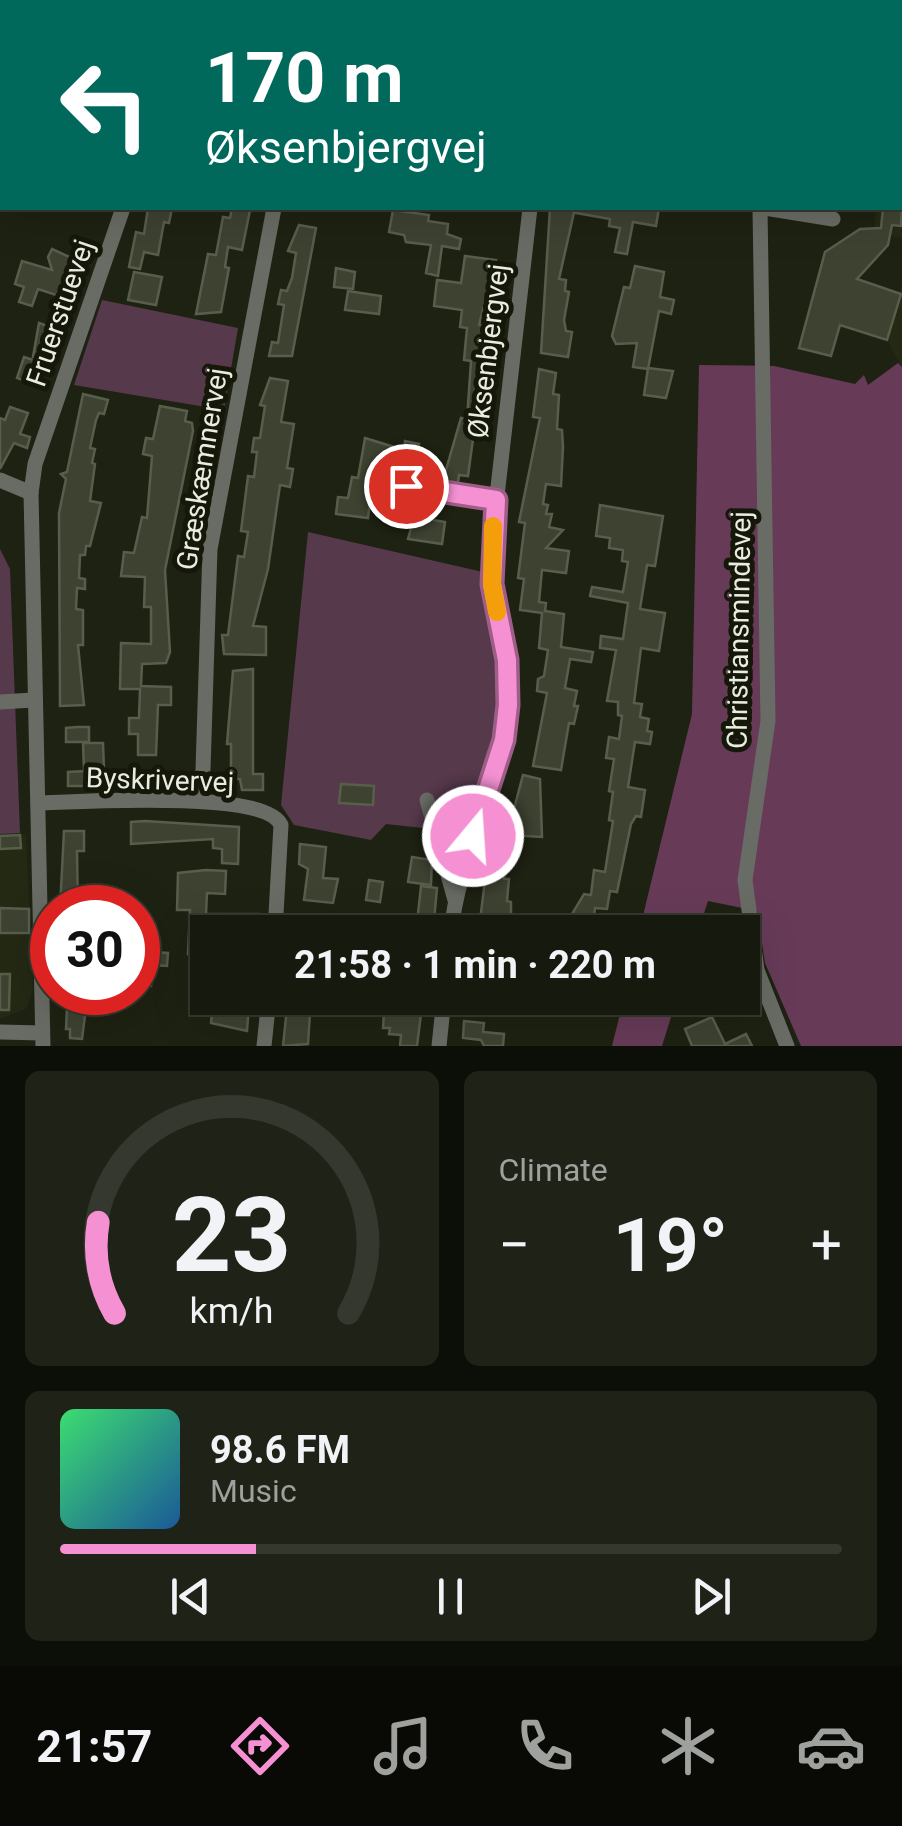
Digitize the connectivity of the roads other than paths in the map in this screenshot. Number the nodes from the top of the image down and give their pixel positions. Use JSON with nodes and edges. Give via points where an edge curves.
{"nodes":[{"id":1,"x":121,"y":210,"type":"edge"},
{"id":2,"x":274,"y":210,"type":"edge"},
{"id":3,"x":530,"y":210,"type":"edge"},
{"id":4,"x":763,"y":210,"type":"edge"},
{"id":5,"x":799,"y":210,"type":"edge"},
{"id":6,"x":833,"y":219,"type":"dead end"},
{"id":7,"x":0,"y":480,"type":"edge"},
{"id":8,"x":406,"y":486,"type":"dead end"},
{"id":9,"x":31,"y":493,"type":"junction"},
{"id":10,"x":496,"y":500,"type":"junction"},
{"id":11,"x":33,"y":700,"type":"junction"},
{"id":12,"x":0,"y":702,"type":"edge"},
{"id":13,"x":427,"y":800,"type":"dead end"},
{"id":14,"x":202,"y":801,"type":"junction"},
{"id":15,"x":38,"y":803,"type":"junction"},
{"id":16,"x":456,"y":900,"type":"junction"},
{"id":17,"x":276,"y":915,"type":"edge"},
{"id":18,"x":454,"y":915,"type":"edge"},
{"id":19,"x":267,"y":1015,"type":"edge"},
{"id":20,"x":442,"y":1015,"type":"edge"},
{"id":21,"x":0,"y":1032,"type":"edge"},
{"id":22,"x":42,"y":1039,"type":"edge"},
{"id":23,"x":264,"y":1046,"type":"edge"},
{"id":24,"x":439,"y":1046,"type":"edge"},
{"id":25,"x":787,"y":1046,"type":"edge"}],
"edges":[{"from":1,"to":9,"type":"street","name":"Fruerstuevej","via":[[35,464]]},
{"from":2,"to":14,"type":"street","name":"Græskæmnervej","via":[[210,549]]},
{"from":3,"to":10,"type":"street","name":"Øksenbjergvej"},
{"from":4,"to":25,"type":"street","name":"Christiansmindevej","via":[[768,722],[745,880],[757,970]]},
{"from":5,"to":6,"type":"street"},
{"from":7,"to":9,"type":"street"},
{"from":8,"to":10,"type":"street"},
{"from":9,"to":11,"type":"street","name":"Fruerstuevej"},
{"from":10,"to":16,"type":"street","name":"Øksenbjergvej","via":[[492,584],[507,660],[506,728]]},
{"from":11,"to":12,"type":"street"},
{"from":11,"to":15,"type":"street","name":"Fruerstuevej"},
{"from":13,"to":16,"type":"street"},
{"from":14,"to":15,"type":"street","name":"Byskrivervej"},
{"from":14,"to":17,"type":"street","name":"Byskrivervej","via":[[278,817]]},
{"from":15,"to":22,"type":"street","name":"Fruerstuevej"},
{"from":16,"to":18,"type":"street","name":"Øksenbjergvej"},
{"from":19,"to":23,"type":"street"},
{"from":20,"to":24,"type":"street"},
{"from":21,"to":22,"type":"street"}]}
